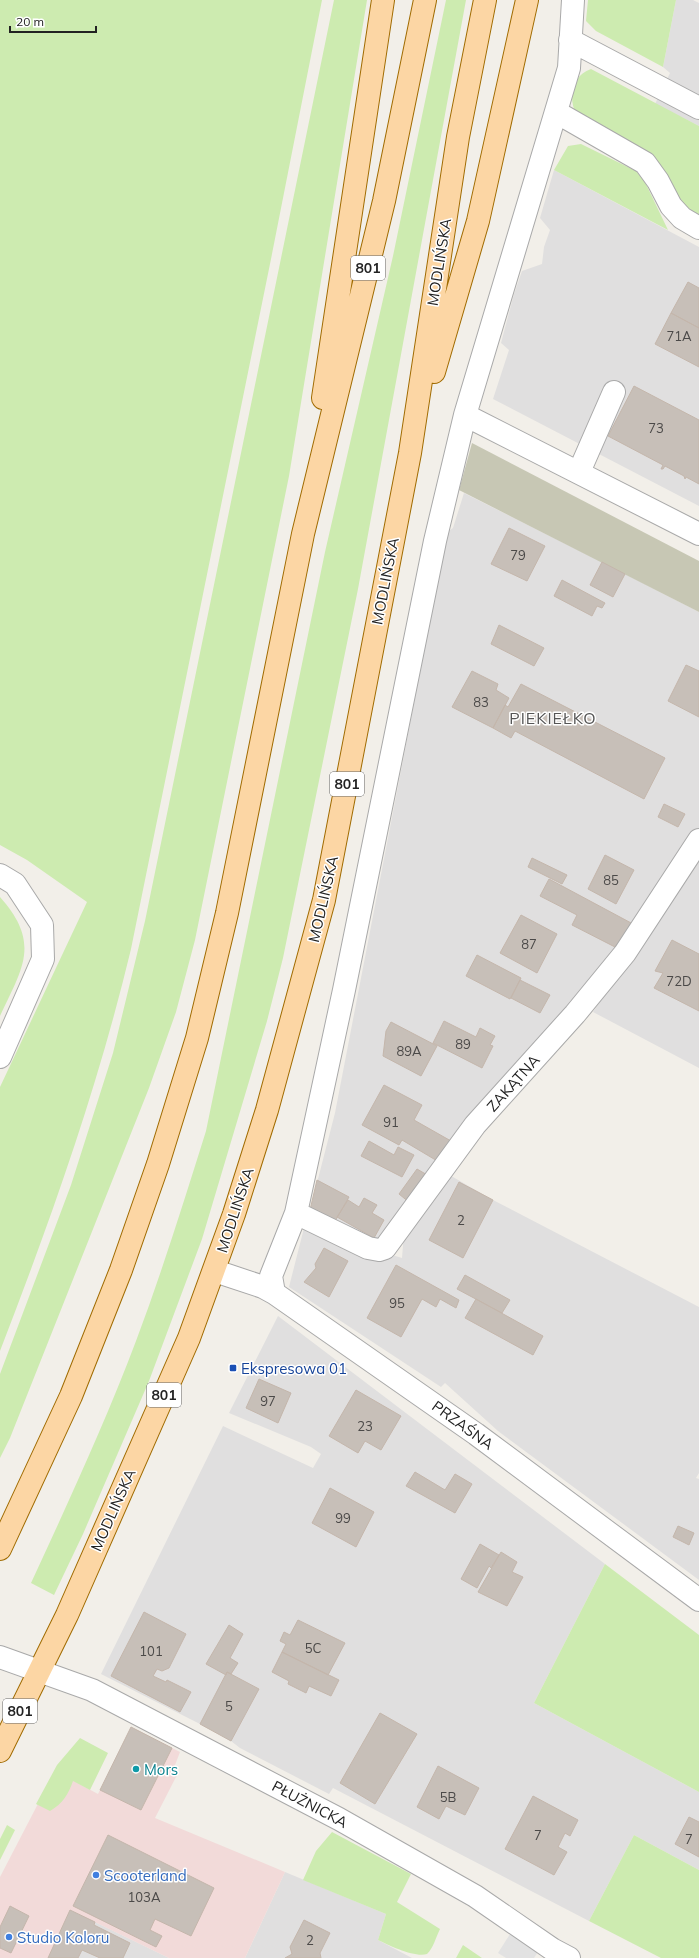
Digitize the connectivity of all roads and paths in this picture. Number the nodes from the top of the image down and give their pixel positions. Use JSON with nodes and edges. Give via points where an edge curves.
{"nodes":[{"id":1,"x":383,"y":0,"type":"edge"},
{"id":2,"x":425,"y":0,"type":"edge"},
{"id":3,"x":486,"y":0,"type":"edge"},
{"id":4,"x":527,"y":0,"type":"edge"},
{"id":5,"x":573,"y":0,"type":"edge"},
{"id":6,"x":570,"y":40,"type":"junction"},
{"id":7,"x":699,"y":108,"type":"edge"},
{"id":8,"x":556,"y":112,"type":"junction"},
{"id":9,"x":699,"y":228,"type":"edge"},
{"id":10,"x":614,"y":392,"type":"dead end"},
{"id":11,"x":465,"y":415,"type":"junction"},
{"id":12,"x":410,"y":453,"type":"junction"},
{"id":13,"x":579,"y":472,"type":"junction"},
{"id":14,"x":303,"y":534,"type":"junction"},
{"id":15,"x":699,"y":534,"type":"edge"},
{"id":16,"x":699,"y":840,"type":"edge"},
{"id":17,"x":0,"y":875,"type":"edge"},
{"id":18,"x":0,"y":1057,"type":"edge"},
{"id":19,"x":296,"y":1213,"type":"junction"},
{"id":20,"x":215,"y":1271,"type":"junction"},
{"id":21,"x":274,"y":1293,"type":"junction"},
{"id":22,"x":0,"y":1548,"type":"edge"},
{"id":23,"x":699,"y":1600,"type":"edge"},
{"id":24,"x":0,"y":1657,"type":"edge"},
{"id":25,"x":40,"y":1672,"type":"junction"},
{"id":26,"x":0,"y":1751,"type":"edge"},
{"id":27,"x":569,"y":1958,"type":"edge"}],
"edges":[{"from":1,"to":14,"type":"main road"},
{"from":2,"to":14,"type":"main road","number":"801","via":[[384,201]]},
{"from":3,"to":12,"type":"main road","name":"MODLIŃSKA","number":"801","via":[[458,138]]},
{"from":4,"to":12,"type":"main road","via":[[478,221]]},
{"from":5,"to":6,"type":"street"},
{"from":6,"to":7,"type":"street"},
{"from":6,"to":8,"type":"street","via":[[568,68]]},
{"from":8,"to":9,"type":"street","via":[[645,163],[671,206],[682,218]]},
{"from":8,"to":11,"type":"street"},
{"from":10,"to":13,"type":"street"},
{"from":11,"to":13,"type":"street"},
{"from":11,"to":19,"type":"street","via":[[435,541]]},
{"from":12,"to":20,"type":"main road","name":"MODLIŃSKA","number":"801","via":[[324,900],[267,1110]]},
{"from":13,"to":15,"type":"street"},
{"from":14,"to":22,"type":"main road","number":"801","via":[[227,913],[196,1038],[158,1164],[121,1270],[71,1396]]},
{"from":16,"to":19,"type":"street","name":"ZAKĄTNA","via":[[625,953],[575,1014],[475,1125],[385,1248],[368,1248]]},
{"from":17,"to":18,"type":"street","via":[[15,884],[42,925],[43,959]]},
{"from":19,"to":21,"type":"street","via":[[271,1276]]},
{"from":20,"to":21,"type":"street","name":"PRZAŚNA"},
{"from":20,"to":25,"type":"main road","name":"MODLIŃSKA","number":"801","via":[[189,1338]]},
{"from":21,"to":23,"type":"street","name":"PRZAŚNA","via":[[476,1434]]},
{"from":24,"to":25,"type":"street","name":"PŁUŻNICKA"},
{"from":25,"to":26,"type":"main road","name":"MODLIŃSKA","number":"801"},
{"from":25,"to":27,"type":"street","name":"PŁUŻNICKA","via":[[92,1690],[339,1818],[475,1896]]}]}
